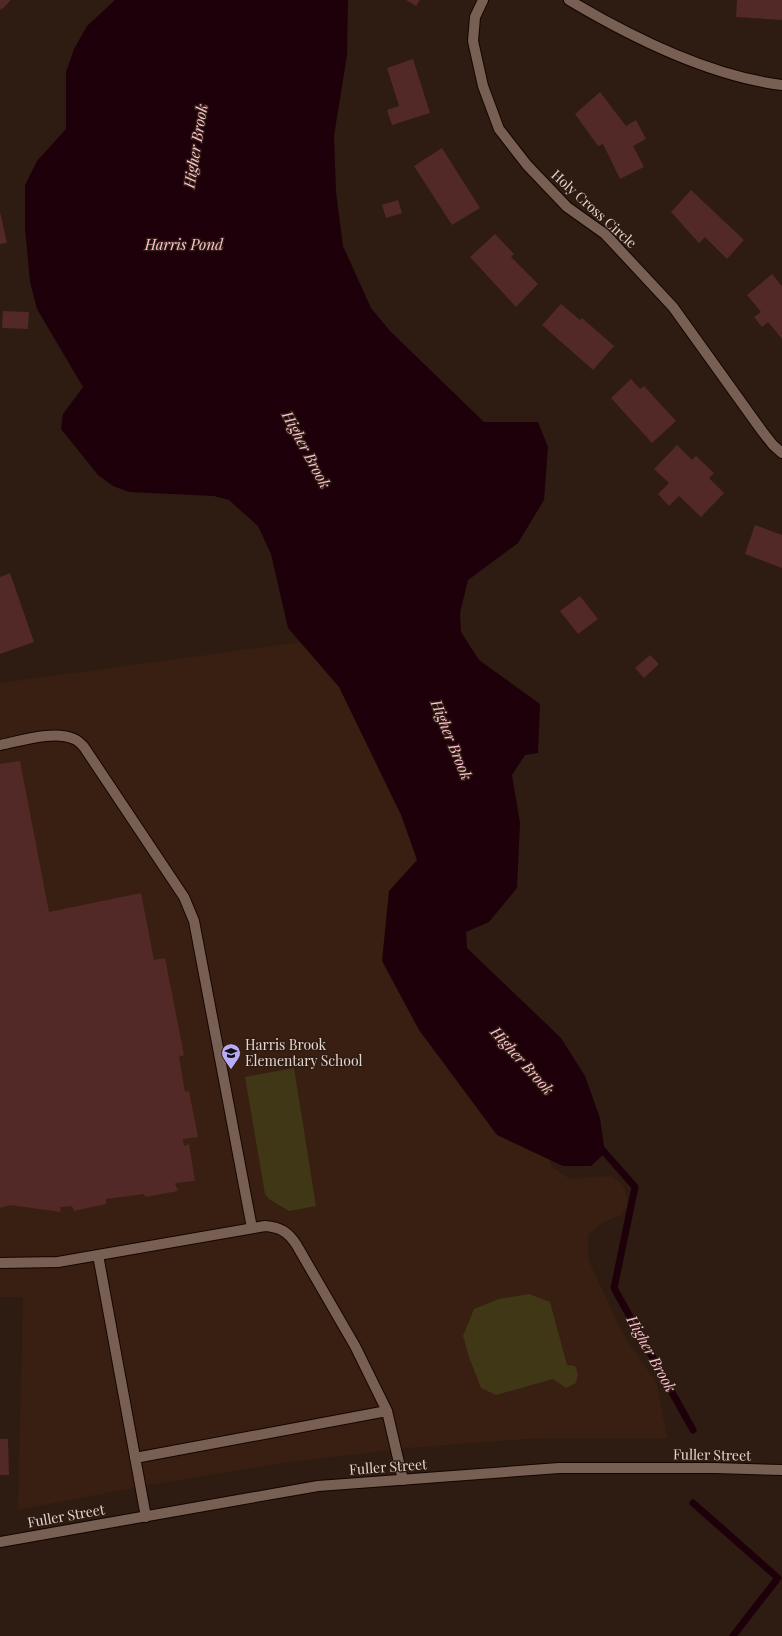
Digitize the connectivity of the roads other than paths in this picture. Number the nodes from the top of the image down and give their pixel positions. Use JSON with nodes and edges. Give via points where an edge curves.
{"nodes":[{"id":1,"x":482,"y":0,"type":"edge"},
{"id":2,"x":569,"y":0,"type":"edge"},
{"id":3,"x":782,"y":85,"type":"edge"},
{"id":4,"x":782,"y":453,"type":"edge"},
{"id":5,"x":0,"y":745,"type":"edge"},
{"id":6,"x":252,"y":1228,"type":"junction"},
{"id":7,"x":98,"y":1255,"type":"junction"},
{"id":8,"x":0,"y":1263,"type":"edge"},
{"id":9,"x":387,"y":1411,"type":"junction"},
{"id":10,"x":135,"y":1458,"type":"junction"},
{"id":11,"x":782,"y":1470,"type":"edge"},
{"id":12,"x":403,"y":1480,"type":"junction"},
{"id":13,"x":146,"y":1516,"type":"junction"},
{"id":14,"x":0,"y":1542,"type":"edge"}],
"edges":[{"from":1,"to":4,"type":"street","name":"Holy Cross Circle","via":[[475,16],[473,41],[483,86],[494,119],[508,142],[567,207],[605,234],[673,307],[762,431]]},
{"from":2,"to":3,"type":"street","via":[[622,30],[684,57],[731,74]]},
{"from":5,"to":6,"type":"street","via":[[55,735],[76,739],[84,747],[184,897],[194,921]]},
{"from":6,"to":7,"type":"street"},
{"from":6,"to":9,"type":"street","via":[[279,1228],[291,1237],[355,1346]]},
{"from":7,"to":8,"type":"street","via":[[58,1262]]},
{"from":7,"to":10,"type":"street"},
{"from":9,"to":10,"type":"street"},
{"from":9,"to":12,"type":"street"},
{"from":10,"to":13,"type":"street"},
{"from":11,"to":12,"type":"street","name":"Fuller Street","via":[[559,1468]]},
{"from":12,"to":13,"type":"street","name":"Fuller Street","via":[[311,1487]]},
{"from":13,"to":14,"type":"street","name":"Fuller Street"}]}
